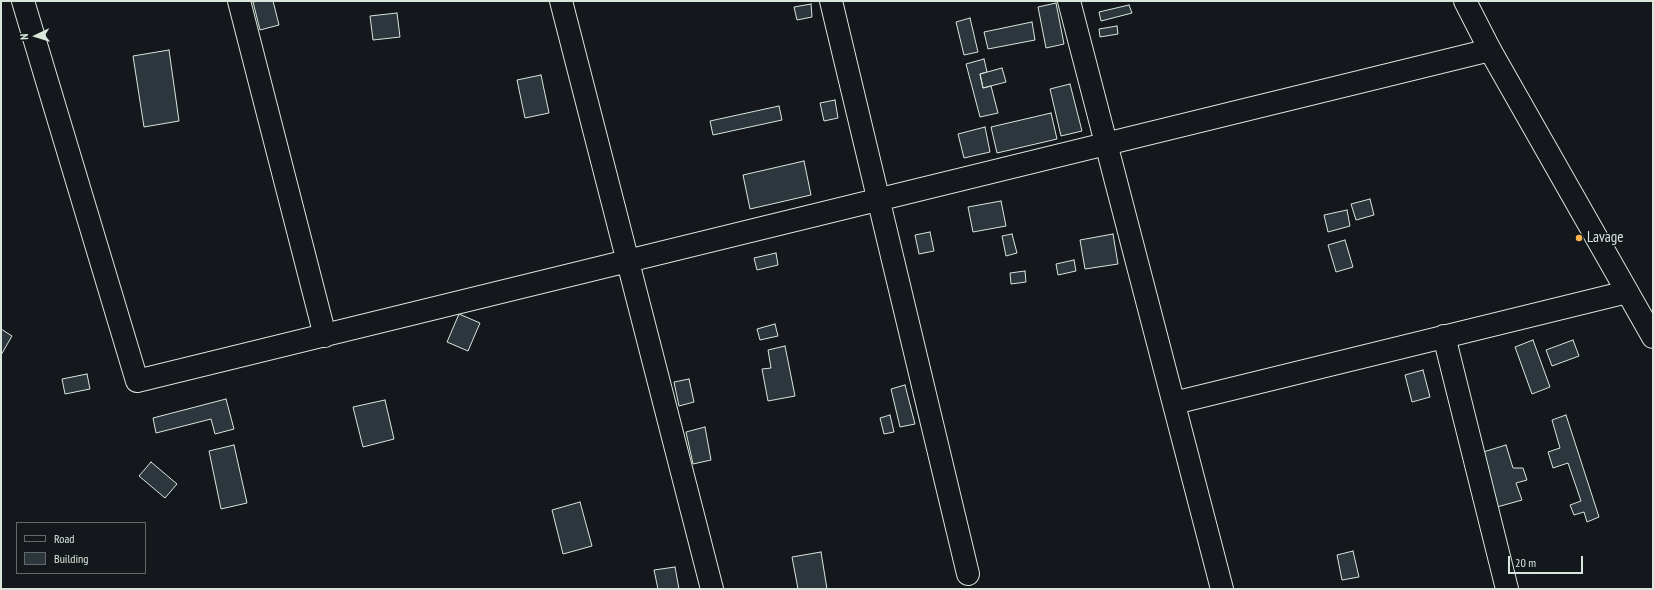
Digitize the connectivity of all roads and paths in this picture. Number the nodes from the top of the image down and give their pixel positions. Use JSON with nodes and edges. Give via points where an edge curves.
{"nodes":[{"id":1,"x":23,"y":1,"type":"edge"},
{"id":2,"x":240,"y":1,"type":"edge"},
{"id":3,"x":561,"y":1,"type":"edge"},
{"id":4,"x":831,"y":1,"type":"edge"},
{"id":5,"x":1069,"y":1,"type":"edge"},
{"id":6,"x":1465,"y":1,"type":"edge"},
{"id":7,"x":1490,"y":50,"type":"junction"},
{"id":8,"x":1106,"y":144,"type":"junction"},
{"id":9,"x":878,"y":200,"type":"junction"},
{"id":10,"x":628,"y":261,"type":"junction"},
{"id":11,"x":1626,"y":292,"type":"junction"},
{"id":12,"x":324,"y":336,"type":"junction"},
{"id":13,"x":1444,"y":336,"type":"junction"},
{"id":14,"x":1653,"y":336,"type":"edge"},
{"id":15,"x":1174,"y":403,"type":"junction"},
{"id":16,"x":968,"y":574,"type":"dead end"},
{"id":17,"x":712,"y":589,"type":"edge"},
{"id":18,"x":1222,"y":589,"type":"edge"},
{"id":19,"x":1508,"y":589,"type":"edge"}],
"edges":[{"from":1,"to":12,"type":"street","via":[[136,381]]},
{"from":2,"to":12,"type":"street"},
{"from":3,"to":10,"type":"street"},
{"from":4,"to":9,"type":"street"},
{"from":5,"to":8,"type":"street"},
{"from":6,"to":7,"type":"street"},
{"from":7,"to":8,"type":"street"},
{"from":7,"to":11,"type":"street"},
{"from":8,"to":9,"type":"street"},
{"from":8,"to":15,"type":"street"},
{"from":9,"to":10,"type":"street"},
{"from":9,"to":16,"type":"street"},
{"from":10,"to":12,"type":"street"},
{"from":10,"to":17,"type":"street"},
{"from":11,"to":13,"type":"street"},
{"from":11,"to":14,"type":"street"},
{"from":13,"to":15,"type":"street"},
{"from":13,"to":19,"type":"street"},
{"from":15,"to":18,"type":"street"}]}
